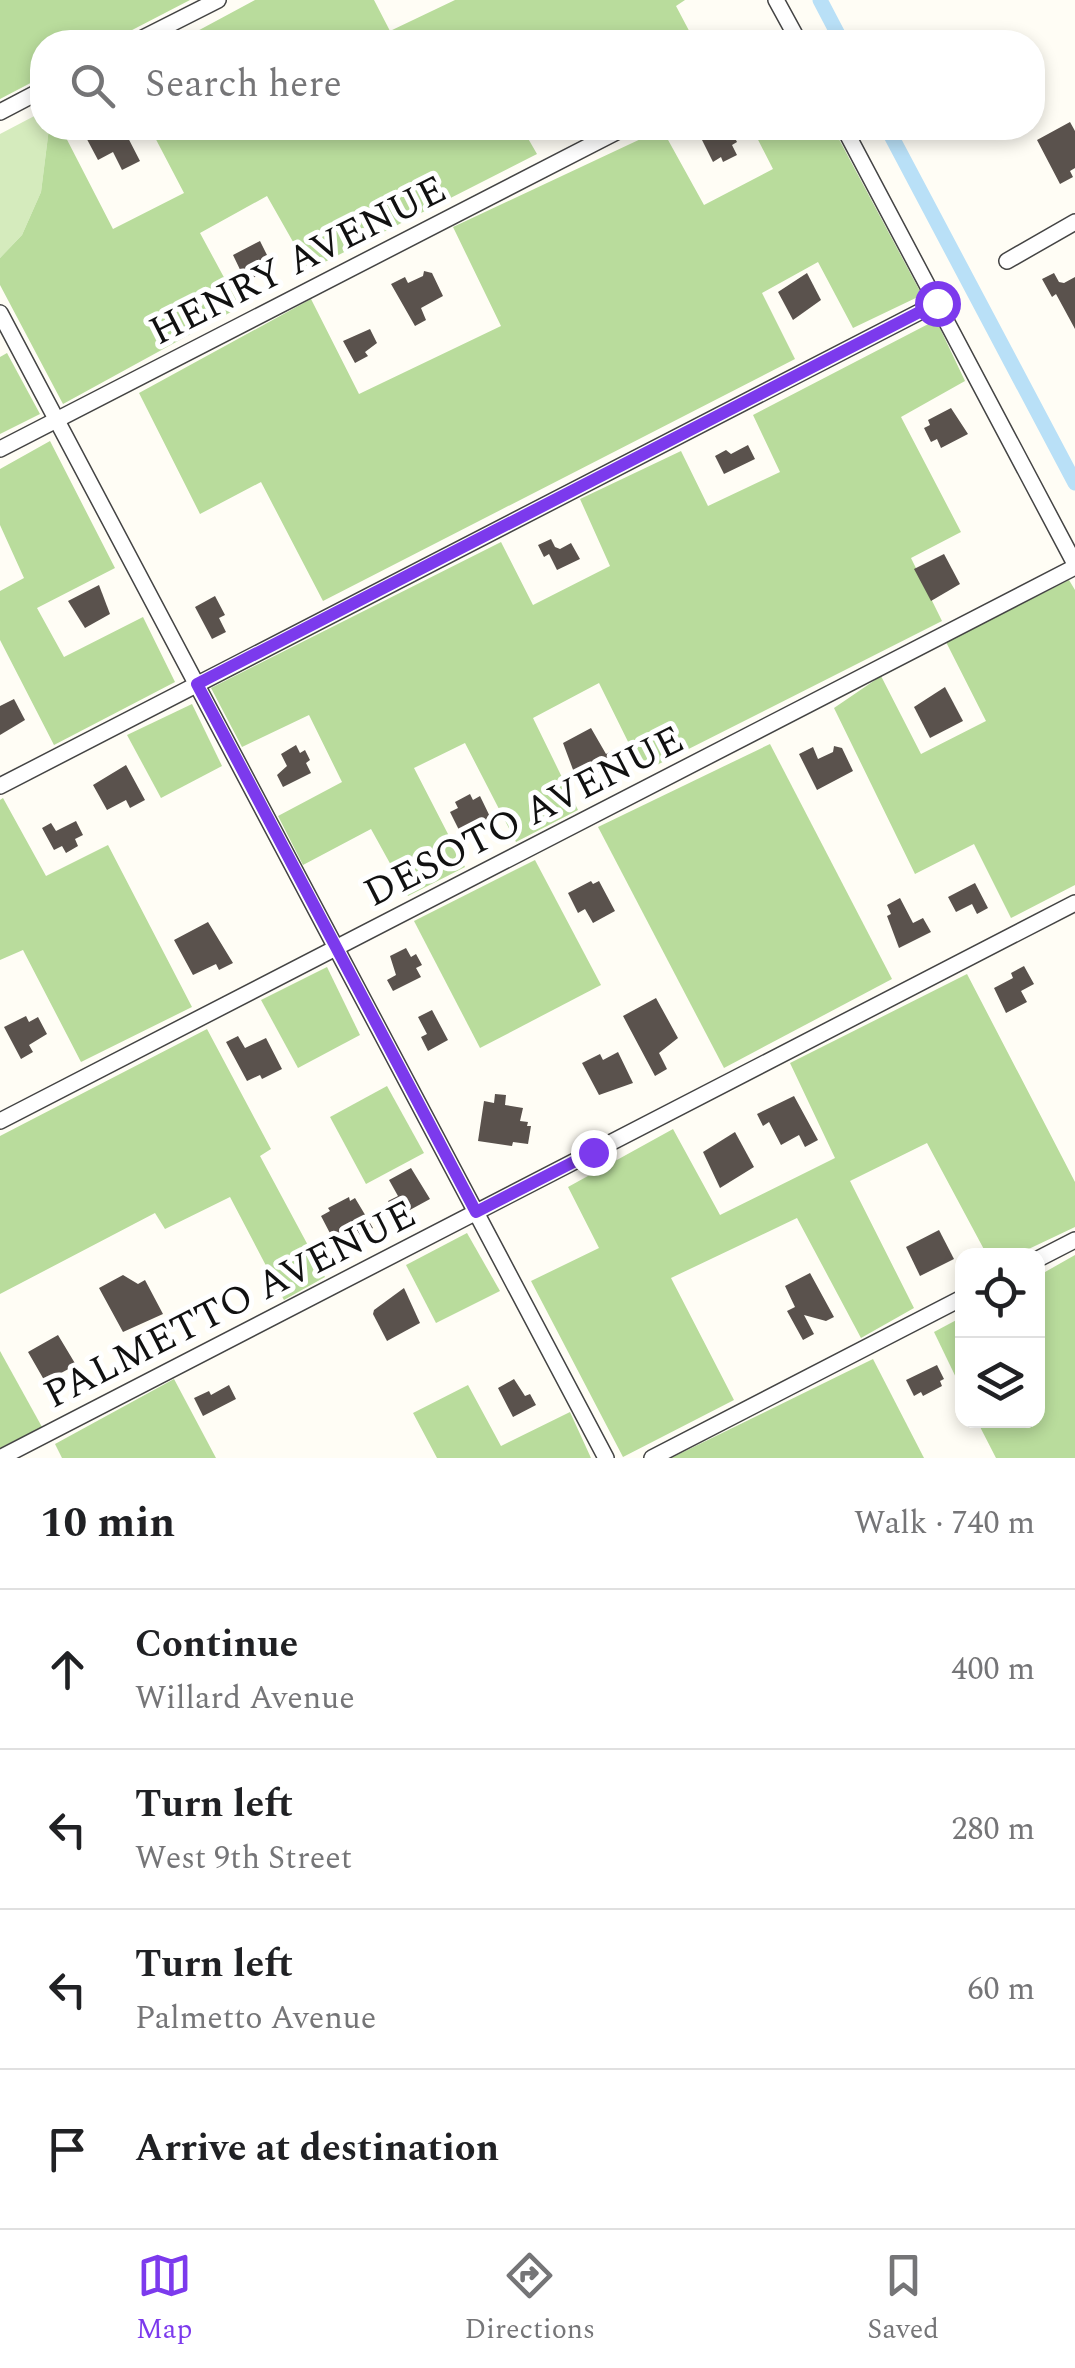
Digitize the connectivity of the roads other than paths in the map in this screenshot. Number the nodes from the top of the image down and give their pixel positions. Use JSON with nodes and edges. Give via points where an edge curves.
{"nodes":[{"id":1,"x":218,"y":0,"type":"edge"},
{"id":2,"x":776,"y":0,"type":"edge"},
{"id":3,"x":159,"y":30,"type":"edge"},
{"id":4,"x":790,"y":30,"type":"edge"},
{"id":5,"x":30,"y":96,"type":"edge"},
{"id":6,"x":0,"y":112,"type":"edge"},
{"id":7,"x":601,"y":140,"type":"edge"},
{"id":8,"x":850,"y":140,"type":"edge"},
{"id":9,"x":1075,"y":222,"type":"edge"},
{"id":10,"x":1007,"y":261,"type":"dead end"},
{"id":11,"x":937,"y":303,"type":"junction"},
{"id":12,"x":0,"y":313,"type":"edge"},
{"id":13,"x":56,"y":420,"type":"junction"},
{"id":14,"x":0,"y":448,"type":"edge"},
{"id":15,"x":1075,"y":565,"type":"edge"},
{"id":16,"x":197,"y":684,"type":"junction"},
{"id":17,"x":0,"y":786,"type":"edge"},
{"id":18,"x":1075,"y":903,"type":"edge"},
{"id":19,"x":336,"y":948,"type":"junction"},
{"id":20,"x":0,"y":1120,"type":"edge"},
{"id":21,"x":476,"y":1212,"type":"junction"},
{"id":22,"x":1075,"y":1240,"type":"edge"},
{"id":23,"x":1045,"y":1255,"type":"edge"},
{"id":24,"x":955,"y":1302,"type":"edge"},
{"id":25,"x":0,"y":1458,"type":"edge"},
{"id":26,"x":606,"y":1458,"type":"edge"},
{"id":27,"x":652,"y":1458,"type":"edge"}],
"edges":[{"from":1,"to":3,"type":"street"},
{"from":2,"to":4,"type":"street"},
{"from":5,"to":6,"type":"street"},
{"from":7,"to":13,"type":"street","name":"HENRY AVENUE"},
{"from":8,"to":11,"type":"street"},
{"from":9,"to":10,"type":"street"},
{"from":11,"to":15,"type":"street"},
{"from":11,"to":16,"type":"street"},
{"from":12,"to":13,"type":"street"},
{"from":13,"to":14,"type":"street","name":"HENRY AVENUE"},
{"from":13,"to":16,"type":"street"},
{"from":15,"to":19,"type":"street","name":"DESOTO AVENUE"},
{"from":16,"to":17,"type":"street"},
{"from":16,"to":19,"type":"street"},
{"from":18,"to":21,"type":"street","name":"PALMETTO AVENUE"},
{"from":19,"to":20,"type":"street","name":"DESOTO AVENUE"},
{"from":19,"to":21,"type":"street"},
{"from":21,"to":25,"type":"street","name":"PALMETTO AVENUE"},
{"from":21,"to":26,"type":"street"},
{"from":22,"to":23,"type":"street"},
{"from":24,"to":27,"type":"street"}]}
